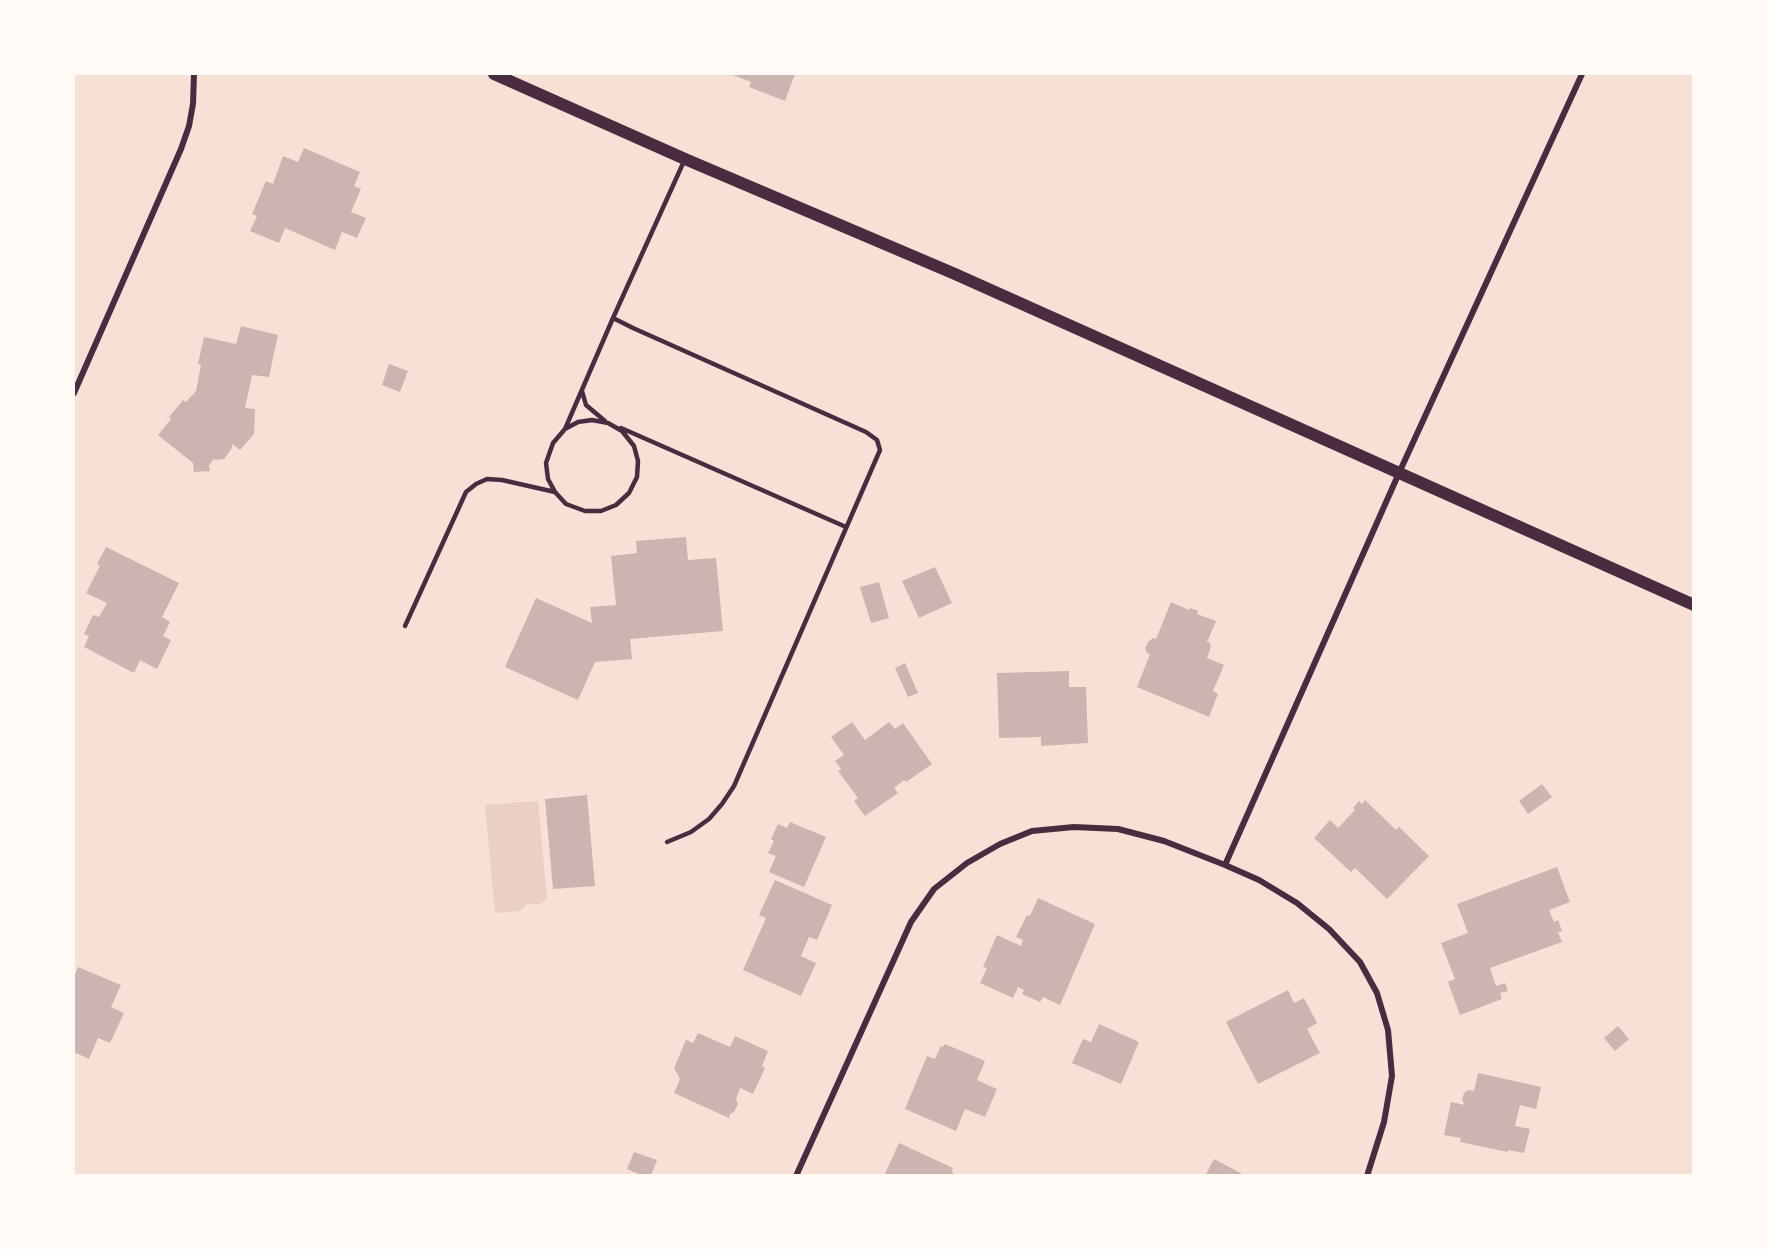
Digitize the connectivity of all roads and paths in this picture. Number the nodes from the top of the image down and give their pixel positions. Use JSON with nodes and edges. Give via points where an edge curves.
{"nodes":[{"id":1,"x":194,"y":74,"type":"edge"},
{"id":2,"x":495,"y":74,"type":"edge"},
{"id":3,"x":1582,"y":74,"type":"edge"},
{"id":4,"x":685,"y":159,"type":"junction"},
{"id":5,"x":613,"y":318,"type":"junction"},
{"id":6,"x":582,"y":390,"type":"junction"},
{"id":7,"x":74,"y":393,"type":"edge"},
{"id":8,"x":608,"y":423,"type":"junction"},
{"id":9,"x":565,"y":429,"type":"junction"},
{"id":10,"x":1399,"y":473,"type":"junction"},
{"id":11,"x":555,"y":492,"type":"junction"},
{"id":12,"x":846,"y":527,"type":"junction"},
{"id":13,"x":1694,"y":605,"type":"edge"},
{"id":14,"x":405,"y":626,"type":"dead end"},
{"id":15,"x":667,"y":842,"type":"dead end"},
{"id":16,"x":1225,"y":865,"type":"junction"},
{"id":17,"x":796,"y":1176,"type":"edge"},
{"id":18,"x":1367,"y":1176,"type":"edge"}],
"edges":[{"from":1,"to":7,"type":"street","via":[[193,104],[182,149]]},
{"from":2,"to":4,"type":"main road"},
{"from":3,"to":10,"type":"street"},
{"from":4,"to":5,"type":"lane"},
{"from":4,"to":10,"type":"main road","via":[[955,274]]},
{"from":5,"to":6,"type":"lane"},
{"from":5,"to":12,"type":"lane","via":[[877,440],[880,450]]},
{"from":6,"to":8,"type":"lane","via":[[586,405]]},
{"from":6,"to":9,"type":"lane"},
{"from":8,"to":9,"type":"lane","via":[[592,420]]},
{"from":8,"to":11,"type":"lane","via":[[622,431],[634,446],[637,477],[629,494],[601,511],[585,511],[566,504]]},
{"from":8,"to":12,"type":"lane"},
{"from":9,"to":11,"type":"lane","via":[[553,443],[546,463]]},
{"from":10,"to":13,"type":"main road"},
{"from":10,"to":16,"type":"street"},
{"from":11,"to":14,"type":"lane","via":[[487,479],[466,492]]},
{"from":12,"to":15,"type":"lane","via":[[734,786],[709,819]]},
{"from":16,"to":17,"type":"street","via":[[1164,841],[1118,829],[1074,827],[1032,831],[967,863],[934,889],[910,922]]},
{"from":16,"to":18,"type":"street","via":[[1297,903],[1329,929],[1360,962],[1377,993],[1388,1030],[1392,1076],[1384,1122]]}]}
